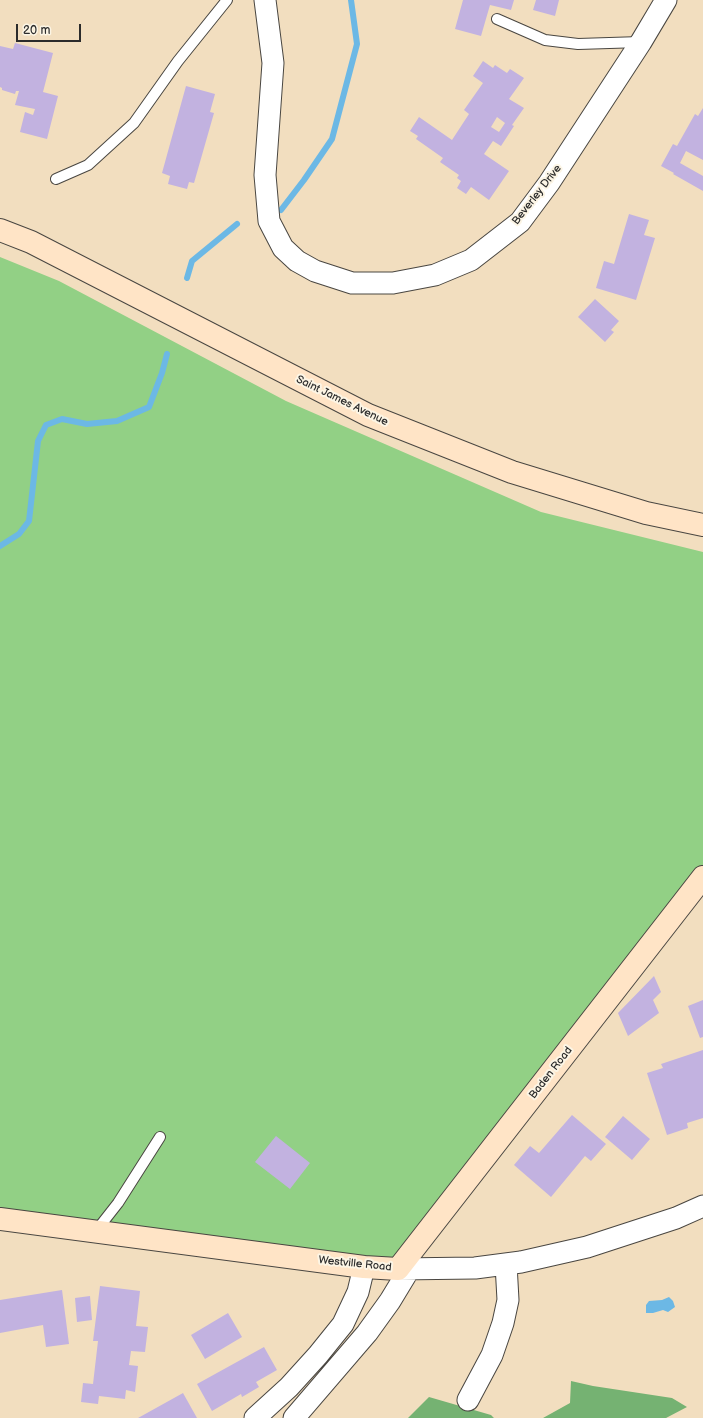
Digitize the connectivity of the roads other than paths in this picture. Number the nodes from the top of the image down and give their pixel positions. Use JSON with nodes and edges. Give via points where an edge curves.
{"nodes":[{"id":1,"x":227,"y":0,"type":"edge"},
{"id":2,"x":266,"y":0,"type":"edge"},
{"id":3,"x":666,"y":0,"type":"edge"},
{"id":4,"x":497,"y":20,"type":"dead end"},
{"id":5,"x":641,"y":42,"type":"junction"},
{"id":6,"x":56,"y":179,"type":"dead end"},
{"id":7,"x":0,"y":230,"type":"edge"},
{"id":8,"x":703,"y":525,"type":"edge"},
{"id":9,"x":703,"y":877,"type":"edge"},
{"id":10,"x":160,"y":1137,"type":"dead end"},
{"id":11,"x":703,"y":1206,"type":"edge"},
{"id":12,"x":0,"y":1219,"type":"edge"},
{"id":13,"x":96,"y":1231,"type":"junction"},
{"id":14,"x":506,"y":1264,"type":"junction"},
{"id":15,"x":364,"y":1267,"type":"junction"},
{"id":16,"x":404,"y":1268,"type":"junction"},
{"id":17,"x":468,"y":1400,"type":"dead end"},
{"id":18,"x":255,"y":1418,"type":"edge"},
{"id":19,"x":294,"y":1418,"type":"edge"}],
"edges":[{"from":1,"to":6,"type":"lane","via":[[178,61],[134,123],[88,165]]},
{"from":2,"to":5,"type":"street","name":"Beverley Drive","via":[[274,63],[265,175],[269,221],[283,248],[297,261],[315,271],[352,283],[393,283],[435,275],[471,260],[520,222],[549,183]]},
{"from":3,"to":5,"type":"street","name":"Beverley Drive"},
{"from":4,"to":5,"type":"lane","via":[[545,40],[578,44]]},
{"from":7,"to":8,"type":"street","name":"Saint James Avenue","via":[[38,246],[368,415],[512,472],[646,513]]},
{"from":9,"to":16,"type":"street","name":"Baden Road"},
{"from":10,"to":13,"type":"lane","via":[[118,1203]]},
{"from":11,"to":14,"type":"street","name":"Westville Road","via":[[676,1218],[587,1247]]},
{"from":12,"to":13,"type":"street","name":"Westville Road"},
{"from":13,"to":15,"type":"street","name":"Westville Road"},
{"from":14,"to":16,"type":"street","name":"Westville Road","via":[[475,1268]]},
{"from":14,"to":17,"type":"street","via":[[508,1300],[503,1323],[492,1355]]},
{"from":15,"to":16,"type":"street","name":"Westville Road"},
{"from":15,"to":18,"type":"street","via":[[358,1292],[343,1324],[289,1387]]},
{"from":16,"to":19,"type":"street","via":[[390,1301]]}]}
